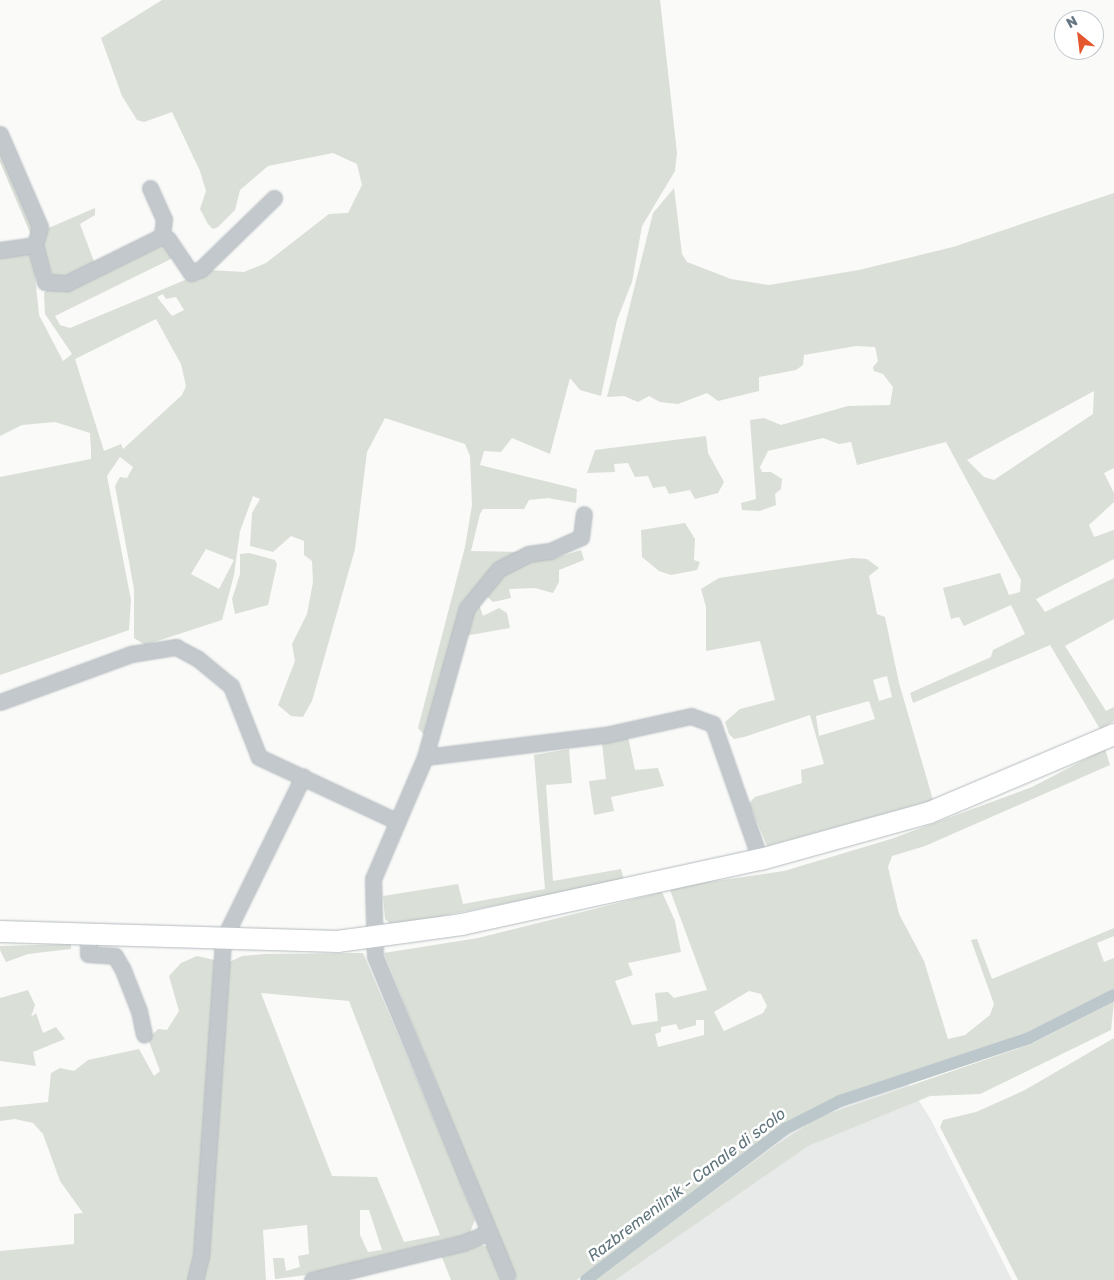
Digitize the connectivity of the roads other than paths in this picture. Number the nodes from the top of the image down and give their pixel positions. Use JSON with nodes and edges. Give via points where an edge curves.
{"nodes":[{"id":1,"x":0,"y":134,"type":"edge"},
{"id":2,"x":150,"y":188,"type":"dead end"},
{"id":3,"x":274,"y":198,"type":"dead end"},
{"id":4,"x":162,"y":236,"type":"junction"},
{"id":5,"x":35,"y":246,"type":"junction"},
{"id":6,"x":0,"y":250,"type":"edge"},
{"id":7,"x":584,"y":514,"type":"dead end"},
{"id":8,"x":0,"y":702,"type":"edge"},
{"id":9,"x":1114,"y":734,"type":"edge"},
{"id":10,"x":425,"y":758,"type":"junction"},
{"id":11,"x":303,"y":777,"type":"junction"},
{"id":12,"x":396,"y":821,"type":"junction"},
{"id":13,"x":760,"y":859,"type":"junction"},
{"id":14,"x":0,"y":931,"type":"edge"},
{"id":15,"x":88,"y":935,"type":"junction"},
{"id":16,"x":373,"y":938,"type":"junction"},
{"id":17,"x":224,"y":940,"type":"junction"},
{"id":18,"x":144,"y":1034,"type":"dead end"},
{"id":19,"x":487,"y":1233,"type":"junction"},
{"id":20,"x":507,"y":1275,"type":"dead end"},
{"id":21,"x":195,"y":1280,"type":"edge"},
{"id":22,"x":312,"y":1280,"type":"edge"}],
"edges":[{"from":1,"to":5,"type":"street","via":[[40,227]]},
{"from":2,"to":4,"type":"street","via":[[164,219]]},
{"from":3,"to":4,"type":"street","via":[[201,269],[191,274],[168,239]]},
{"from":4,"to":5,"type":"street","via":[[98,270],[60,284],[45,282]]},
{"from":5,"to":6,"type":"street"},
{"from":7,"to":10,"type":"street","via":[[581,537],[550,551],[528,554],[500,569],[467,608]]},
{"from":8,"to":11,"type":"street","via":[[131,654],[176,647],[197,658],[231,686],[259,756]]},
{"from":9,"to":13,"type":"main road","via":[[929,812]]},
{"from":10,"to":12,"type":"street"},
{"from":10,"to":13,"type":"street","via":[[605,735],[691,716],[712,724]]},
{"from":11,"to":12,"type":"street"},
{"from":11,"to":17,"type":"street"},
{"from":12,"to":16,"type":"street","via":[[374,880]]},
{"from":13,"to":16,"type":"main road","via":[[461,924]]},
{"from":14,"to":15,"type":"main road"},
{"from":15,"to":17,"type":"main road"},
{"from":15,"to":18,"type":"street","via":[[88,954],[115,956],[123,970],[140,1011]]},
{"from":16,"to":17,"type":"main road"},
{"from":16,"to":19,"type":"street","via":[[375,956]]},
{"from":17,"to":21,"type":"street","via":[[204,1220]]},
{"from":19,"to":20,"type":"street"},
{"from":19,"to":22,"type":"street","via":[[464,1243]]}]}
